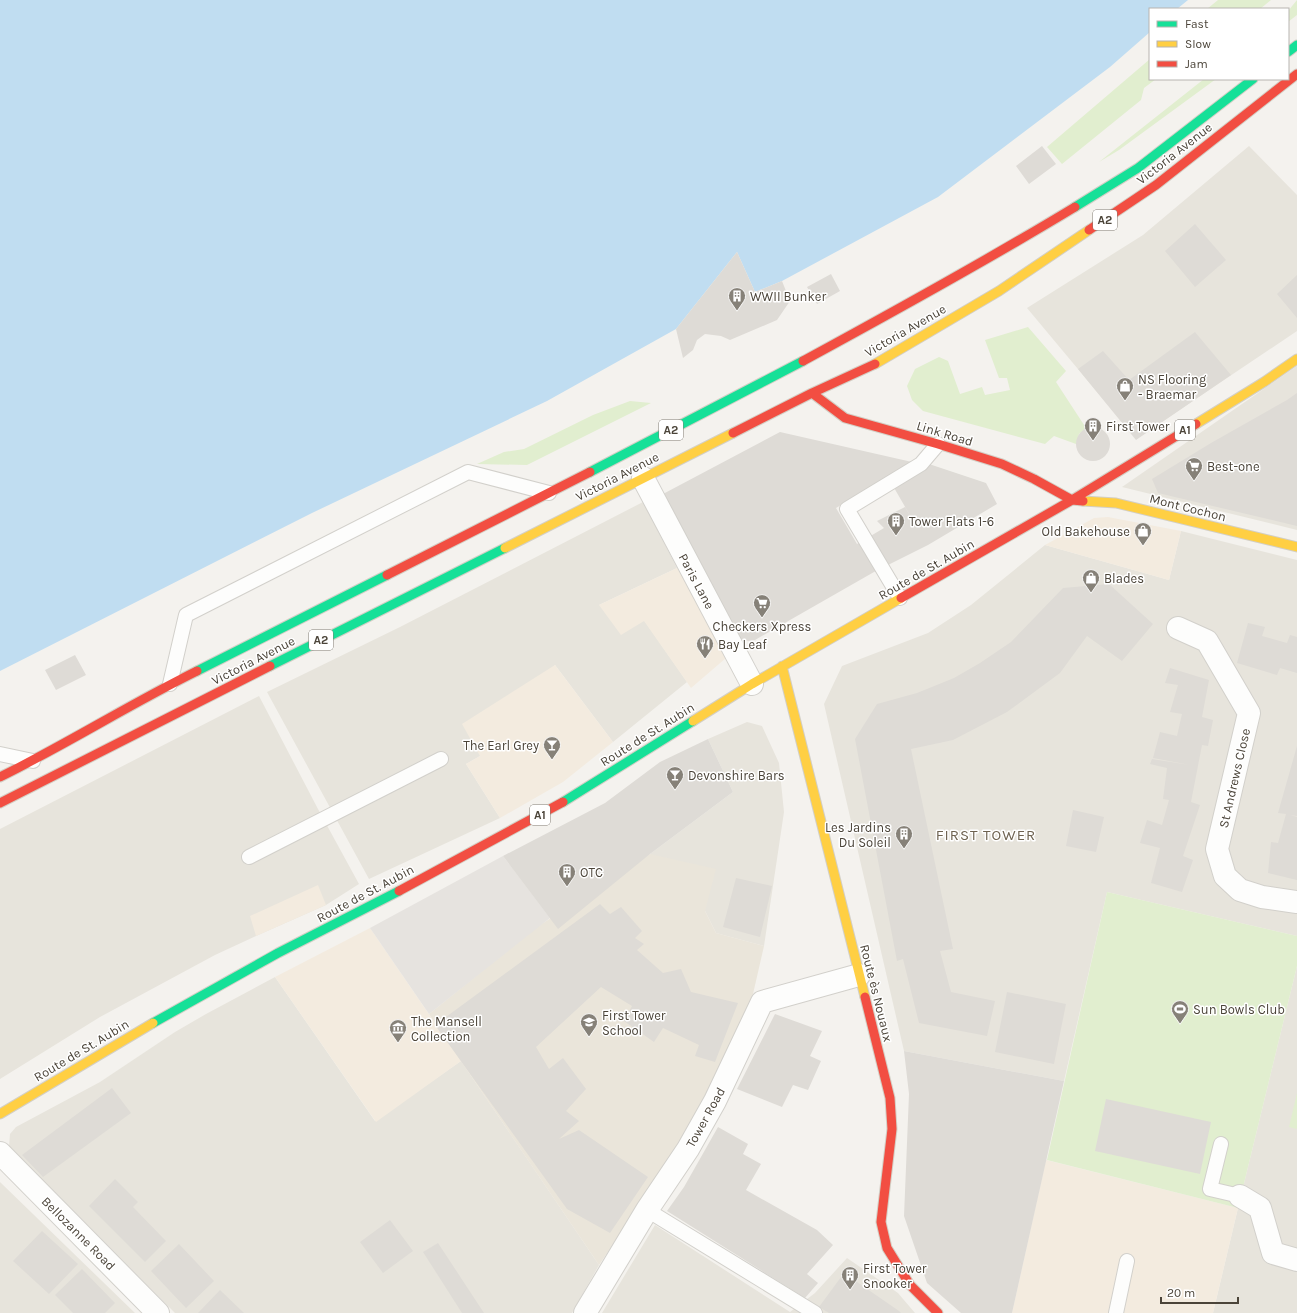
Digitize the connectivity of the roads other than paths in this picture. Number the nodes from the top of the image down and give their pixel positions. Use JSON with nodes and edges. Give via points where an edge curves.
{"nodes":[{"id":1,"x":1297,"y":45,"type":"edge"},
{"id":2,"x":1289,"y":51,"type":"edge"},
{"id":3,"x":1297,"y":74,"type":"edge"},
{"id":4,"x":1252,"y":80,"type":"edge"},
{"id":5,"x":1297,"y":359,"type":"edge"},
{"id":6,"x":810,"y":391,"type":"junction"},
{"id":7,"x":938,"y":444,"type":"junction"},
{"id":8,"x":642,"y":478,"type":"junction"},
{"id":9,"x":549,"y":493,"type":"junction"},
{"id":10,"x":1072,"y":500,"type":"junction"},
{"id":11,"x":1297,"y":547,"type":"edge"},
{"id":12,"x":900,"y":598,"type":"junction"},
{"id":13,"x":1178,"y":628,"type":"dead end"},
{"id":14,"x":782,"y":666,"type":"junction"},
{"id":15,"x":170,"y":684,"type":"junction"},
{"id":16,"x":752,"y":684,"type":"junction"},
{"id":17,"x":0,"y":754,"type":"edge"},
{"id":18,"x":441,"y":759,"type":"dead end"},
{"id":19,"x":33,"y":761,"type":"junction"},
{"id":20,"x":0,"y":777,"type":"edge"},
{"id":21,"x":0,"y":803,"type":"edge"},
{"id":22,"x":249,"y":857,"type":"dead end"},
{"id":23,"x":1297,"y":902,"type":"edge"},
{"id":24,"x":859,"y":975,"type":"junction"},
{"id":25,"x":0,"y":1114,"type":"edge"},
{"id":26,"x":1221,"y":1144,"type":"dead end"},
{"id":27,"x":0,"y":1153,"type":"edge"},
{"id":28,"x":1240,"y":1196,"type":"joint"},
{"id":29,"x":647,"y":1210,"type":"junction"},
{"id":30,"x":1297,"y":1260,"type":"edge"},
{"id":31,"x":1127,"y":1262,"type":"dead end"},
{"id":32,"x":158,"y":1313,"type":"edge"},
{"id":33,"x":585,"y":1313,"type":"edge"},
{"id":34,"x":815,"y":1313,"type":"edge"},
{"id":35,"x":938,"y":1313,"type":"edge"},
{"id":36,"x":1116,"y":1313,"type":"edge"}],
"edges":[{"from":1,"to":2,"type":"main road"},
{"from":3,"to":6,"type":"main road","name":"Victoria Avenue","number":"A2","via":[[1156,185],[999,291],[872,366]]},
{"from":4,"to":9,"type":"main road","name":"Victoria Avenue","number":"A2","via":[[1132,172],[1042,227],[796,368]]},
{"from":5,"to":10,"type":"main road","name":"Route de St. Aubin","number":"A1"},
{"from":6,"to":7,"type":"main road","name":"Link Road","via":[[845,418]]},
{"from":6,"to":8,"type":"main road","name":"Victoria Avenue","number":"A2"},
{"from":7,"to":10,"type":"main road","name":"Link Road","via":[[1002,464]]},
{"from":7,"to":12,"type":"lane","via":[[921,464],[847,509]]},
{"from":8,"to":16,"type":"street","name":"Paris Lane"},
{"from":8,"to":21,"type":"main road","name":"Victoria Avenue","number":"A2"},
{"from":9,"to":15,"type":"main road","name":"Victoria Avenue","number":"A2"},
{"from":9,"to":15,"type":"lane","via":[[468,472],[186,615]]},
{"from":10,"to":11,"type":"main road","name":"Mont Cochon","via":[[1116,502]]},
{"from":10,"to":12,"type":"main road","name":"Route de St. Aubin","number":"A1"},
{"from":12,"to":14,"type":"main road","name":"Route de St. Aubin","number":"A1"},
{"from":13,"to":23,"type":"street","name":"St Andrews Close","via":[[1206,641],[1249,713],[1217,849],[1225,876],[1240,890],[1262,897]]},
{"from":14,"to":16,"type":"main road","name":"Route de St. Aubin","number":"A1"},
{"from":14,"to":24,"type":"main road","name":"Route ès Nouaux"},
{"from":15,"to":19,"type":"main road","name":"Victoria Avenue","number":"A2"},
{"from":16,"to":25,"type":"main road","name":"Route de St. Aubin","number":"A1","via":[[560,804],[231,979]]},
{"from":17,"to":19,"type":"lane"},
{"from":18,"to":22,"type":"lane"},
{"from":19,"to":20,"type":"main road","name":"Victoria Avenue","number":"A2"},
{"from":24,"to":29,"type":"street","name":"Tower Road","via":[[762,1002],[715,1101],[688,1149]]},
{"from":24,"to":35,"type":"main road","name":"Route ès Nouaux","via":[[890,1098],[892,1128],[881,1222],[887,1248],[910,1285]]},
{"from":26,"to":28,"type":"lane","via":[[1210,1189]]},
{"from":27,"to":32,"type":"street","name":"Bellozanne Road"},
{"from":28,"to":30,"type":"street","via":[[1260,1208],[1273,1252]]},
{"from":29,"to":33,"type":"street","name":"Tower Road"},
{"from":29,"to":34,"type":"lane"},
{"from":31,"to":36,"type":"lane"}]}
